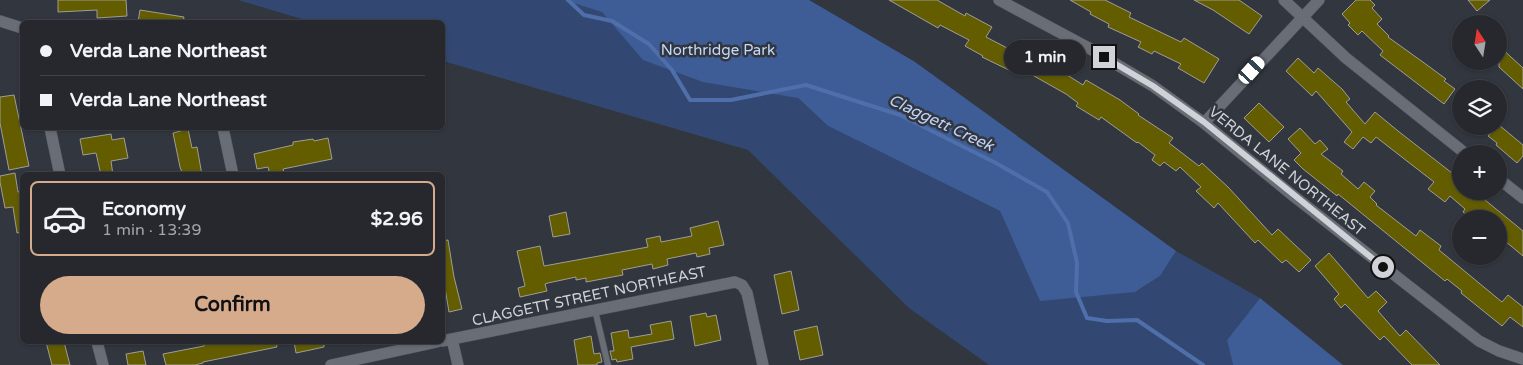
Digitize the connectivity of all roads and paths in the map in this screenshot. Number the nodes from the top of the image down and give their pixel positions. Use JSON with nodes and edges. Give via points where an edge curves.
{"nodes":[{"id":1,"x":999,"y":0,"type":"edge"},
{"id":2,"x":1284,"y":0,"type":"edge"},
{"id":3,"x":1319,"y":0,"type":"edge"},
{"id":4,"x":1301,"y":17,"type":"junction"},
{"id":5,"x":0,"y":21,"type":"edge"},
{"id":6,"x":20,"y":27,"type":"edge"},
{"id":7,"x":1204,"y":122,"type":"junction"},
{"id":8,"x":50,"y":130,"type":"edge"},
{"id":9,"x":223,"y":130,"type":"edge"},
{"id":10,"x":1455,"y":145,"type":"edge"},
{"id":11,"x":59,"y":172,"type":"edge"},
{"id":12,"x":232,"y":172,"type":"edge"},
{"id":13,"x":1507,"y":185,"type":"edge"},
{"id":14,"x":1523,"y":198,"type":"edge"},
{"id":15,"x":595,"y":310,"type":"junction"},
{"id":16,"x":447,"y":340,"type":"edge"},
{"id":17,"x":98,"y":344,"type":"edge"},
{"id":18,"x":428,"y":344,"type":"edge"},
{"id":19,"x":1523,"y":359,"type":"edge"},
{"id":20,"x":103,"y":365,"type":"edge"},
{"id":21,"x":332,"y":365,"type":"edge"},
{"id":22,"x":458,"y":365,"type":"edge"},
{"id":23,"x":608,"y":365,"type":"edge"},
{"id":24,"x":763,"y":365,"type":"edge"}],
"edges":[{"from":1,"to":7,"type":"street","name":"VERDA LANE NORTHEAST","via":[[1121,66]]},
{"from":2,"to":4,"type":"street"},
{"from":3,"to":4,"type":"street"},
{"from":4,"to":7,"type":"street"},
{"from":4,"to":10,"type":"street","via":[[1346,58]]},
{"from":5,"to":6,"type":"street"},
{"from":7,"to":19,"type":"street","name":"VERDA LANE NORTHEAST","via":[[1479,341]]},
{"from":8,"to":11,"type":"street"},
{"from":9,"to":12,"type":"street"},
{"from":13,"to":14,"type":"street"},
{"from":15,"to":16,"type":"street","name":"CLAGGETT STREET NORTHEAST"},
{"from":15,"to":23,"type":"lane"},
{"from":15,"to":24,"type":"street","name":"CLAGGETT STREET NORTHEAST","via":[[735,282],[742,285],[750,301]]},
{"from":16,"to":22,"type":"street"},
{"from":17,"to":20,"type":"street"},
{"from":18,"to":21,"type":"street"}]}
